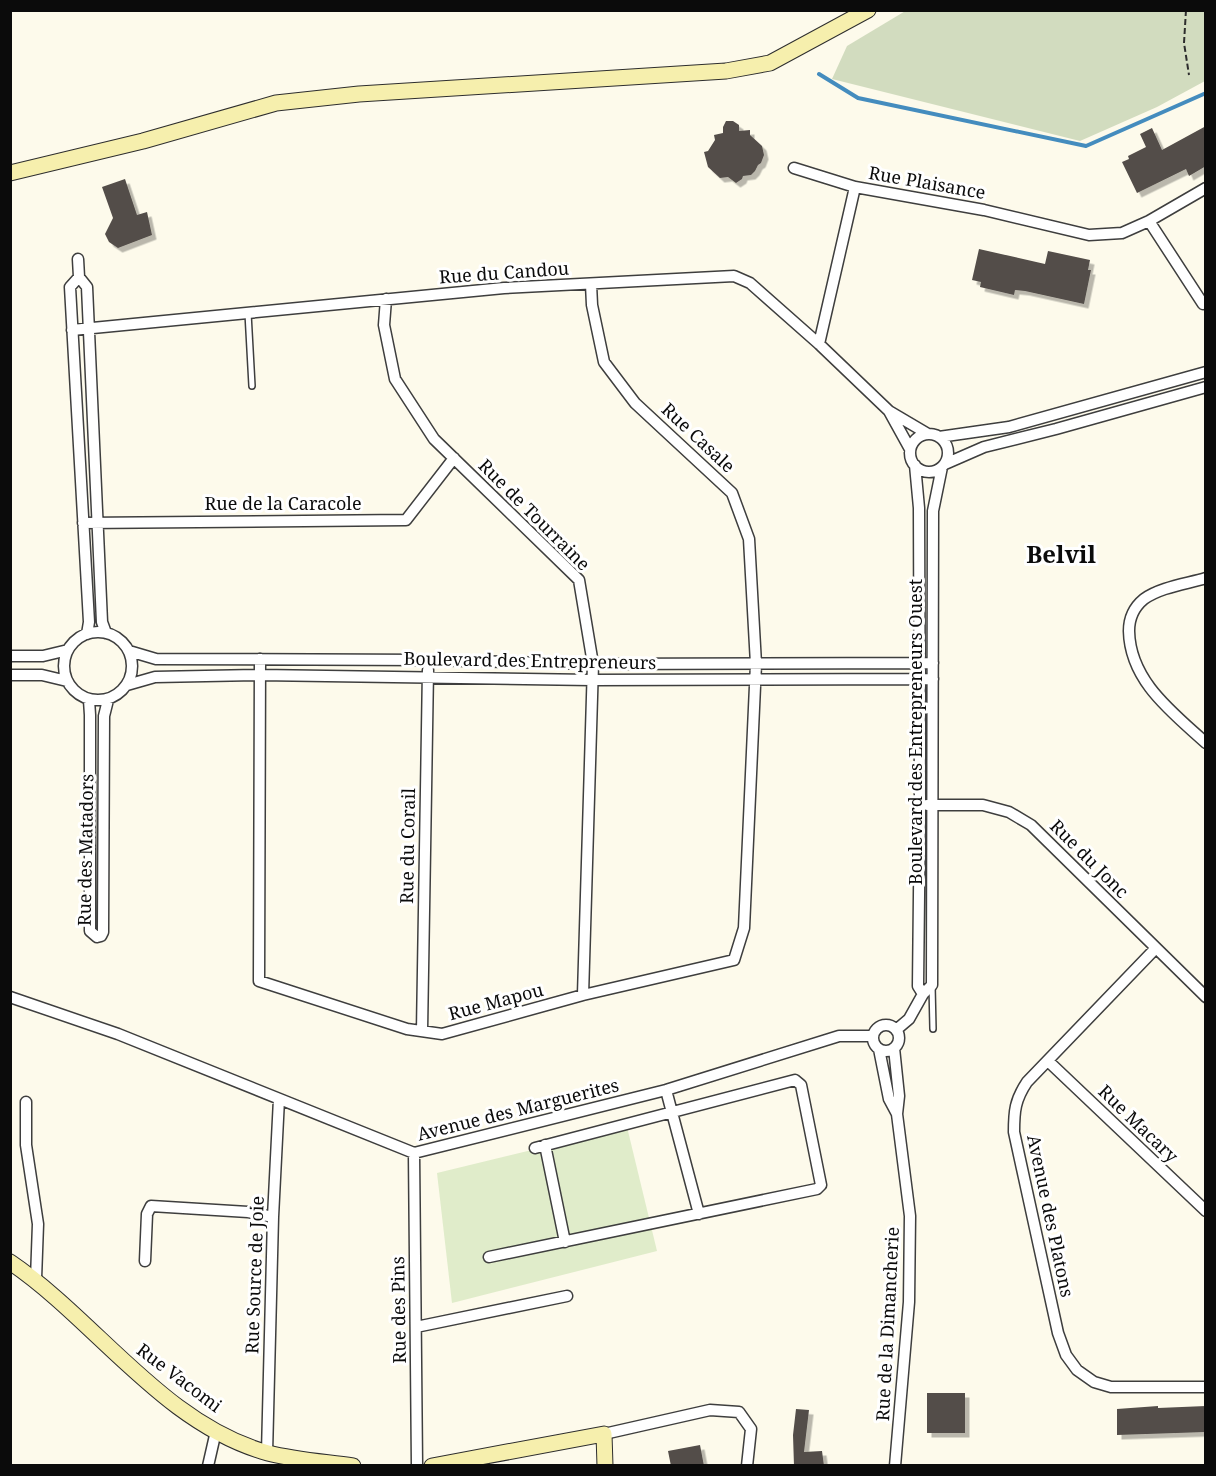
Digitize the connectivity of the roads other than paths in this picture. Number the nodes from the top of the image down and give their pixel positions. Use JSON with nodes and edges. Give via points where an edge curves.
{"nodes":[{"id":1,"x":868,"y":10,"type":"edge"},
{"id":2,"x":794,"y":168,"type":"dead end"},
{"id":3,"x":10,"y":174,"type":"edge"},
{"id":4,"x":855,"y":186,"type":"junction"},
{"id":5,"x":1206,"y":188,"type":"edge"},
{"id":6,"x":1149,"y":221,"type":"junction"},
{"id":7,"x":78,"y":259,"type":"dead end"},
{"id":8,"x":79,"y":277,"type":"junction"},
{"id":9,"x":591,"y":284,"type":"junction"},
{"id":10,"x":386,"y":299,"type":"junction"},
{"id":11,"x":1203,"y":304,"type":"dead end"},
{"id":12,"x":248,"y":312,"type":"junction"},
{"id":13,"x":89,"y":329,"type":"junction"},
{"id":14,"x":72,"y":330,"type":"junction"},
{"id":15,"x":819,"y":344,"type":"junction"},
{"id":16,"x":1206,"y":372,"type":"edge"},
{"id":17,"x":252,"y":386,"type":"dead end"},
{"id":18,"x":1206,"y":387,"type":"edge"},
{"id":19,"x":1141,"y":390,"type":"junction"},
{"id":20,"x":1144,"y":404,"type":"junction"},
{"id":21,"x":889,"y":411,"type":"junction"},
{"id":22,"x":1009,"y":427,"type":"junction"},
{"id":23,"x":934,"y":436,"type":"junction"},
{"id":24,"x":1011,"y":441,"type":"junction"},
{"id":25,"x":910,"y":449,"type":"junction"},
{"id":26,"x":454,"y":458,"type":"junction"},
{"id":27,"x":915,"y":465,"type":"junction"},
{"id":28,"x":943,"y":465,"type":"junction"},
{"id":29,"x":98,"y":522,"type":"junction"},
{"id":30,"x":83,"y":523,"type":"junction"},
{"id":31,"x":1206,"y":578,"type":"edge"},
{"id":32,"x":87,"y":633,"type":"junction"},
{"id":33,"x":106,"y":633,"type":"junction"},
{"id":34,"x":68,"y":650,"type":"junction"},
{"id":35,"x":129,"y":651,"type":"junction"},
{"id":36,"x":10,"y":656,"type":"edge"},
{"id":37,"x":260,"y":659,"type":"junction"},
{"id":38,"x":428,"y":660,"type":"junction"},
{"id":39,"x":933,"y":663,"type":"junction"},
{"id":40,"x":593,"y":664,"type":"junction"},
{"id":41,"x":756,"y":664,"type":"junction"},
{"id":42,"x":920,"y":664,"type":"junction"},
{"id":43,"x":10,"y":675,"type":"edge"},
{"id":44,"x":260,"y":675,"type":"junction"},
{"id":45,"x":428,"y":676,"type":"junction"},
{"id":46,"x":920,"y":679,"type":"junction"},
{"id":47,"x":933,"y":679,"type":"junction"},
{"id":48,"x":592,"y":680,"type":"junction"},
{"id":49,"x":755,"y":680,"type":"junction"},
{"id":50,"x":67,"y":681,"type":"junction"},
{"id":51,"x":127,"y":685,"type":"junction"},
{"id":52,"x":88,"y":700,"type":"junction"},
{"id":53,"x":108,"y":700,"type":"junction"},
{"id":54,"x":1206,"y":743,"type":"edge"},
{"id":55,"x":920,"y":805,"type":"junction"},
{"id":56,"x":933,"y":805,"type":"junction"},
{"id":57,"x":1155,"y":949,"type":"junction"},
{"id":58,"x":933,"y":985,"type":"junction"},
{"id":59,"x":923,"y":994,"type":"junction"},
{"id":60,"x":583,"y":995,"type":"junction"},
{"id":61,"x":10,"y":997,"type":"edge"},
{"id":62,"x":1206,"y":997,"type":"edge"},
{"id":63,"x":933,"y":1029,"type":"dead end"},
{"id":64,"x":896,"y":1030,"type":"junction"},
{"id":65,"x":422,"y":1031,"type":"junction"},
{"id":66,"x":873,"y":1036,"type":"junction"},
{"id":67,"x":894,"y":1048,"type":"junction"},
{"id":68,"x":879,"y":1049,"type":"junction"},
{"id":69,"x":1048,"y":1061,"type":"junction"},
{"id":70,"x":666,"y":1090,"type":"junction"},
{"id":71,"x":279,"y":1099,"type":"junction"},
{"id":72,"x":26,"y":1102,"type":"dead end"},
{"id":73,"x":672,"y":1112,"type":"junction"},
{"id":74,"x":897,"y":1114,"type":"junction"},
{"id":75,"x":414,"y":1153,"type":"junction"},
{"id":76,"x":1206,"y":1211,"type":"edge"},
{"id":77,"x":699,"y":1214,"type":"junction"},
{"id":78,"x":273,"y":1217,"type":"junction"},
{"id":79,"x":565,"y":1242,"type":"junction"},
{"id":80,"x":489,"y":1257,"type":"dead end"},
{"id":81,"x":145,"y":1261,"type":"dead end"},
{"id":82,"x":10,"y":1262,"type":"edge"},
{"id":83,"x":36,"y":1279,"type":"junction"},
{"id":84,"x":567,"y":1296,"type":"dead end"},
{"id":85,"x":416,"y":1327,"type":"junction"},
{"id":86,"x":1206,"y":1387,"type":"edge"},
{"id":87,"x":216,"y":1431,"type":"junction"},
{"id":88,"x":604,"y":1434,"type":"junction"},
{"id":89,"x":267,"y":1453,"type":"junction"},
{"id":90,"x":208,"y":1466,"type":"edge"},
{"id":91,"x":353,"y":1466,"type":"edge"},
{"id":92,"x":417,"y":1466,"type":"edge"},
{"id":93,"x":432,"y":1466,"type":"edge"},
{"id":94,"x":605,"y":1466,"type":"edge"},
{"id":95,"x":747,"y":1466,"type":"edge"},
{"id":96,"x":895,"y":1466,"type":"edge"}],
"edges":[{"from":1,"to":3,"type":"main road","via":[[770,63],[726,71],[370,93],[276,104]]},
{"from":2,"to":4,"type":"street"},
{"from":4,"to":6,"type":"street","name":"Rue Plaisance","via":[[1089,235],[1122,233]]},
{"from":4,"to":15,"type":"street","name":"Rue Plaisance"},
{"from":5,"to":6,"type":"street","name":"Rue Plaisance"},
{"from":6,"to":11,"type":"street"},
{"from":7,"to":8,"type":"street"},
{"from":8,"to":13,"type":"street","via":[[87,287]]},
{"from":8,"to":14,"type":"street","via":[[70,287]]},
{"from":9,"to":10,"type":"street","name":"Rue du Candou"},
{"from":9,"to":15,"type":"street","name":"Rue du Candou","via":[[734,276],[750,284]]},
{"from":9,"to":41,"type":"street","name":"Rue Casale","via":[[604,362],[635,403],[732,493],[749,539]]},
{"from":10,"to":12,"type":"street","name":"Rue du Candou"},
{"from":10,"to":26,"type":"street","name":"Rue de Tourraine","via":[[384,325],[394,379],[434,439]]},
{"from":12,"to":13,"type":"street","name":"Rue du Candou"},
{"from":12,"to":17,"type":"lane"},
{"from":13,"to":14,"type":"street","name":"Rue du Candou"},
{"from":13,"to":29,"type":"street"},
{"from":14,"to":30,"type":"street"},
{"from":15,"to":21,"type":"street","name":"Rue du Candou"},
{"from":16,"to":19,"type":"street"},
{"from":18,"to":20,"type":"street"},
{"from":19,"to":20,"type":"street"},
{"from":19,"to":22,"type":"street"},
{"from":20,"to":24,"type":"street"},
{"from":21,"to":23,"type":"street","name":"Rue du Candou"},
{"from":21,"to":25,"type":"street","name":"Rue du Candou"},
{"from":22,"to":23,"type":"street"},
{"from":22,"to":24,"type":"street"},
{"from":23,"to":25,"type":"street","via":[[918,437]]},
{"from":23,"to":28,"type":"street","via":[[947,449]]},
{"from":24,"to":28,"type":"street","via":[[984,447]]},
{"from":25,"to":27,"type":"street"},
{"from":26,"to":29,"type":"street","name":"Rue de la Caracole","via":[[406,520]]},
{"from":26,"to":40,"type":"street","name":"Rue de Tourraine","via":[[579,580]]},
{"from":27,"to":28,"type":"street","via":[[926,472]]},
{"from":27,"to":42,"type":"street","name":"Boulevard des Entrepreneurs Ouest"},
{"from":28,"to":39,"type":"street","name":"Boulevard des Entrepreneurs Ouest","via":[[933,511]]},
{"from":29,"to":30,"type":"street","name":"Rue de la Caracole"},
{"from":29,"to":33,"type":"street","via":[[102,622]]},
{"from":30,"to":32,"type":"street"},
{"from":31,"to":54,"type":"street","via":[[1154,593],[1133,609],[1129,622],[1139,672],[1151,690]]},
{"from":32,"to":33,"type":"street"},
{"from":32,"to":34,"type":"street"},
{"from":33,"to":35,"type":"street"},
{"from":34,"to":36,"type":"street","via":[[43,656]]},
{"from":34,"to":50,"type":"street","via":[[63,665]]},
{"from":35,"to":37,"type":"street","name":"Boulevard des Entrepreneurs","via":[[156,659]]},
{"from":35,"to":51,"type":"street","via":[[132,669]]},
{"from":37,"to":38,"type":"street","name":"Boulevard des Entrepreneurs"},
{"from":37,"to":44,"type":"street","name":"Rue Mapou"},
{"from":38,"to":40,"type":"street","name":"Boulevard des Entrepreneurs"},
{"from":38,"to":45,"type":"street","name":"Rue du Corail"},
{"from":39,"to":42,"type":"street","name":"Boulevard des Entrepreneurs"},
{"from":39,"to":47,"type":"street","name":"Boulevard des Entrepreneurs Ouest"},
{"from":40,"to":41,"type":"street","name":"Boulevard des Entrepreneurs"},
{"from":40,"to":48,"type":"street","name":"Rue de Tourraine"},
{"from":41,"to":42,"type":"street","name":"Boulevard des Entrepreneurs"},
{"from":41,"to":49,"type":"street","name":"Rue Mapou"},
{"from":42,"to":46,"type":"street","name":"Boulevard des Entrepreneurs Ouest"},
{"from":43,"to":50,"type":"street","via":[[42,675]]},
{"from":44,"to":45,"type":"street","name":"Boulevard des Entrepreneurs"},
{"from":44,"to":51,"type":"street","name":"Boulevard des Entrepreneurs","via":[[155,678]]},
{"from":44,"to":65,"type":"street","name":"Rue Mapou","via":[[259,981]]},
{"from":45,"to":48,"type":"street","name":"Boulevard des Entrepreneurs"},
{"from":45,"to":65,"type":"street","name":"Rue du Corail"},
{"from":46,"to":47,"type":"street","name":"Boulevard des Entrepreneurs"},
{"from":46,"to":49,"type":"street","name":"Boulevard des Entrepreneurs"},
{"from":46,"to":55,"type":"street","name":"Boulevard des Entrepreneurs Ouest"},
{"from":47,"to":56,"type":"street","name":"Boulevard des Entrepreneurs Ouest"},
{"from":48,"to":49,"type":"street","name":"Boulevard des Entrepreneurs"},
{"from":48,"to":60,"type":"street","name":"Rue de Tourraine"},
{"from":49,"to":60,"type":"street","name":"Rue Mapou","via":[[744,928],[734,960]]},
{"from":50,"to":52,"type":"street"},
{"from":51,"to":53,"type":"street"},
{"from":52,"to":53,"type":"street"},
{"from":52,"to":53,"type":"street","name":"Rue des Matadors","via":[[90,931],[97,937],[103,932],[104,716]]},
{"from":55,"to":56,"type":"street","name":"Rue du Jonc"},
{"from":55,"to":59,"type":"street","name":"Boulevard des Entrepreneurs Ouest","via":[[918,986]]},
{"from":56,"to":57,"type":"street","name":"Rue du Jonc","via":[[982,805],[1009,812],[1031,825]]},
{"from":56,"to":58,"type":"street","name":"Boulevard des Entrepreneurs Ouest"},
{"from":57,"to":62,"type":"street","name":"Rue du Jonc"},
{"from":57,"to":69,"type":"street","name":"Avenue des Platons"},
{"from":58,"to":59,"type":"street"},
{"from":58,"to":63,"type":"lane"},
{"from":59,"to":64,"type":"street","via":[[909,1019]]},
{"from":60,"to":65,"type":"street","name":"Rue Mapou","via":[[442,1034]]},
{"from":61,"to":71,"type":"street","name":"Avenue des Marguerites","via":[[118,1034]]},
{"from":64,"to":66,"type":"street","name":"Avenue des Marguerites","via":[[880,1026]]},
{"from":64,"to":67,"type":"street","via":[[899,1040]]},
{"from":66,"to":68,"type":"street"},
{"from":66,"to":70,"type":"street","name":"Avenue des Marguerites","via":[[839,1036]]},
{"from":67,"to":68,"type":"street"},
{"from":67,"to":74,"type":"street","name":"Rue de la Dimancherie"},
{"from":68,"to":74,"type":"street","name":"Rue de la Dimancherie","via":[[889,1099]]},
{"from":69,"to":76,"type":"street","name":"Rue Macary"},
{"from":69,"to":86,"type":"street","name":"Avenue des Platons","via":[[1018,1096],[1014,1132],[1065,1355],[1094,1382],[1111,1387]]},
{"from":70,"to":73,"type":"street"},
{"from":70,"to":75,"type":"street","name":"Avenue des Marguerites"},
{"from":71,"to":75,"type":"street","name":"Avenue des Marguerites"},
{"from":71,"to":78,"type":"street","name":"Rue Source de Joie"},
{"from":72,"to":83,"type":"street","via":[[26,1145],[38,1224]]},
{"from":73,"to":77,"type":"street"},
{"from":73,"to":77,"type":"street","via":[[795,1080],[801,1085],[821,1185]]},
{"from":73,"to":79,"type":"street","via":[[540,1146]]},
{"from":74,"to":96,"type":"street","name":"Rue de la Dimancherie","via":[[910,1216],[909,1302]]},
{"from":75,"to":85,"type":"street","name":"Rue des Pins"},
{"from":77,"to":79,"type":"street"},
{"from":78,"to":81,"type":"street","via":[[151,1206],[147,1214]]},
{"from":78,"to":89,"type":"street","name":"Rue Source de Joie"},
{"from":79,"to":80,"type":"street"},
{"from":82,"to":83,"type":"main road","name":"Rue Vacomi"},
{"from":83,"to":87,"type":"main road","name":"Rue Vacomi","via":[[127,1364],[178,1407]]},
{"from":84,"to":85,"type":"street"},
{"from":85,"to":92,"type":"street","name":"Rue des Pins"},
{"from":87,"to":89,"type":"main road","name":"Rue Vacomi"},
{"from":87,"to":90,"type":"street"},
{"from":88,"to":93,"type":"main road"},
{"from":88,"to":94,"type":"main road"},
{"from":88,"to":95,"type":"street","via":[[710,1410],[739,1412],[751,1429]]},
{"from":89,"to":91,"type":"main road","name":"Rue Vacomi"}]}
